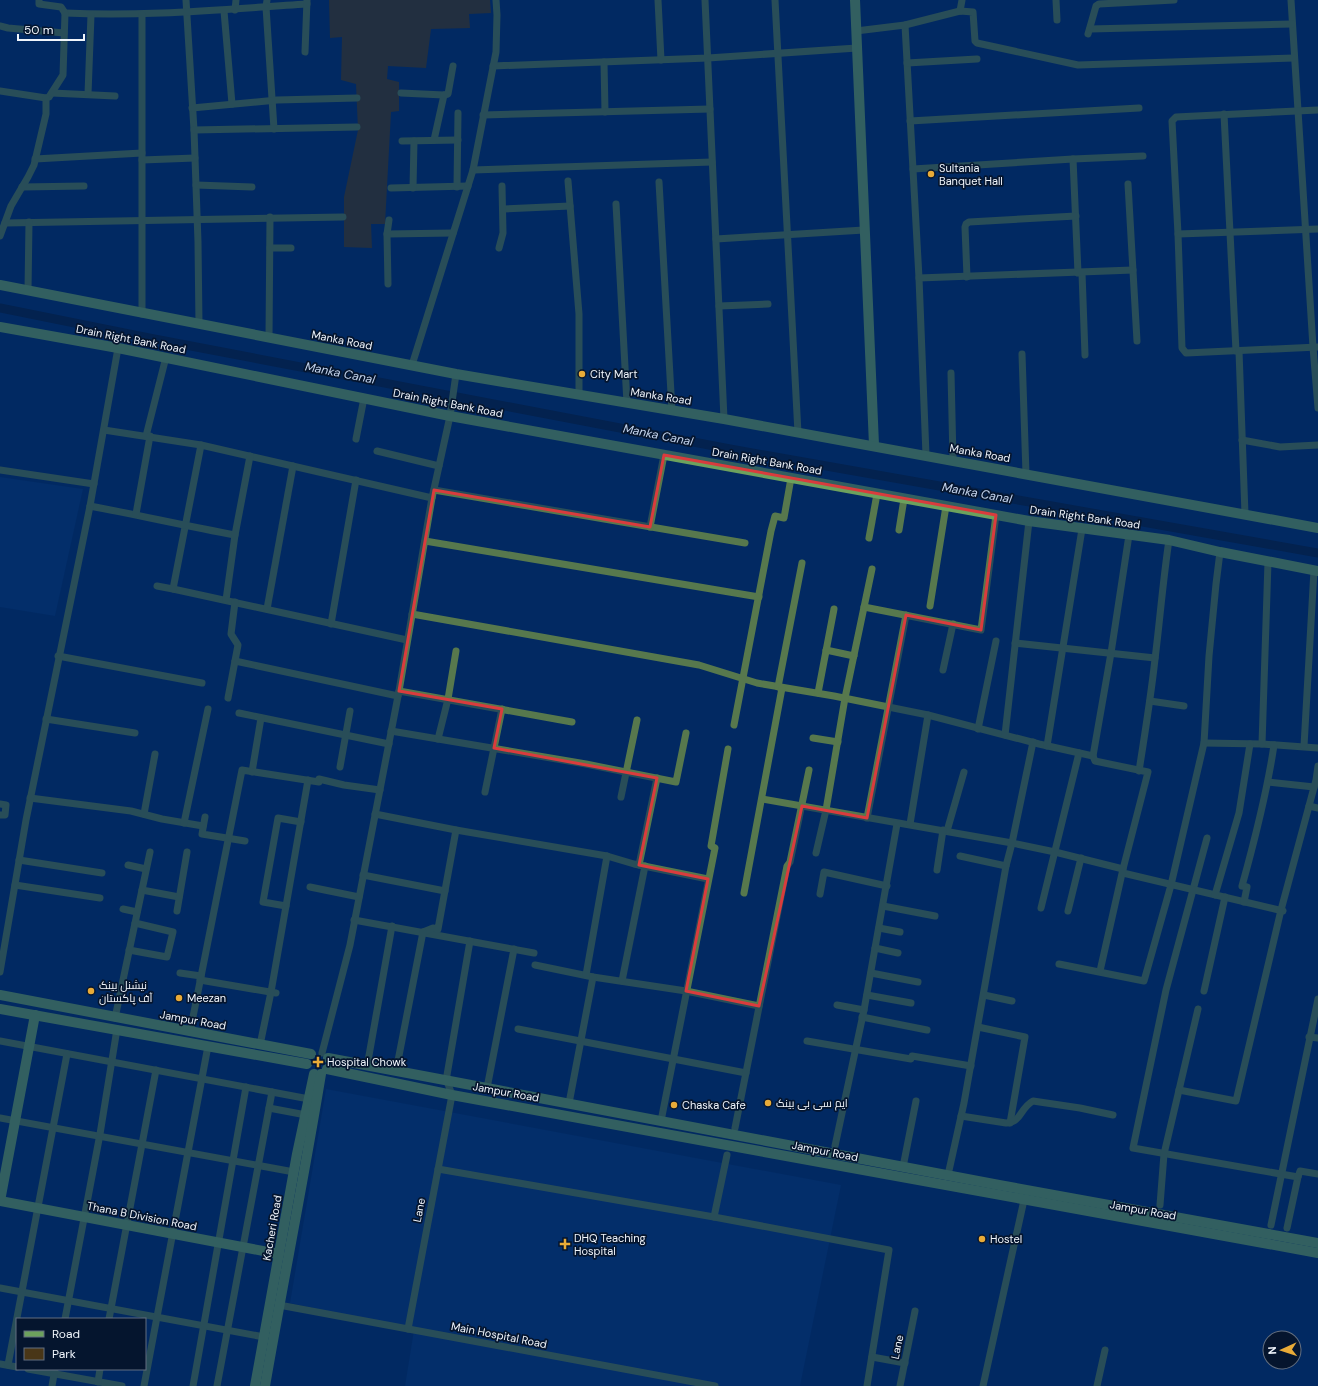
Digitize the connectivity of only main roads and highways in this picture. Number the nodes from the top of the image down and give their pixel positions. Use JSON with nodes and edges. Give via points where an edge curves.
{"nodes":[{"id":1,"x":854,"y":0,"type":"edge"},
{"id":2,"x":0,"y":285,"type":"edge"},
{"id":3,"x":0,"y":326,"type":"edge"},
{"id":4,"x":874,"y":445,"type":"junction"},
{"id":5,"x":1318,"y":528,"type":"edge"},
{"id":6,"x":1316,"y":571,"type":"edge"},
{"id":7,"x":0,"y":995,"type":"edge"},
{"id":8,"x":0,"y":1009,"type":"edge"},
{"id":9,"x":35,"y":1015,"type":"junction"},
{"id":10,"x":311,"y":1054,"type":"junction"},
{"id":11,"x":325,"y":1056,"type":"junction"},
{"id":12,"x":307,"y":1064,"type":"junction"},
{"id":13,"x":321,"y":1072,"type":"junction"},
{"id":14,"x":0,"y":1201,"type":"edge"},
{"id":15,"x":1318,"y":1243,"type":"edge"},
{"id":16,"x":279,"y":1254,"type":"junction"},
{"id":17,"x":1318,"y":1254,"type":"edge"},
{"id":18,"x":255,"y":1386,"type":"edge"},
{"id":19,"x":265,"y":1386,"type":"edge"}],
"edges":[{"from":1,"to":4,"type":"main road"},
{"from":2,"to":4,"type":"main road","name":"Manka Road","via":[[456,374]]},
{"from":3,"to":6,"type":"main road","name":"Drain Right Bank Road","via":[[450,416],[1029,521],[1169,540]]},
{"from":4,"to":5,"type":"main road","name":"Manka Road"},
{"from":7,"to":10,"type":"main road","name":"Jampur Road"},
{"from":8,"to":9,"type":"main road","name":"Jampur Road"},
{"from":9,"to":12,"type":"main road","name":"Jampur Road"},
{"from":9,"to":14,"type":"main road"},
{"from":10,"to":11,"type":"main road","via":[[315,1052]]},
{"from":10,"to":12,"type":"main road"},
{"from":11,"to":13,"type":"main road","via":[[329,1066]]},
{"from":11,"to":15,"type":"main road","name":"Jampur Road","via":[[903,1167]]},
{"from":12,"to":13,"type":"main road","via":[[309,1070]]},
{"from":13,"to":16,"type":"main road","name":"Kacheri Road","via":[[309,1099]]},
{"from":13,"to":17,"type":"main road","name":"Jampur Road"},
{"from":13,"to":19,"type":"main road","name":"Kacheri Road"},
{"from":14,"to":16,"type":"main road","name":"Thana B Division Road"},
{"from":16,"to":18,"type":"main road","name":"Kacheri Road"}]}
